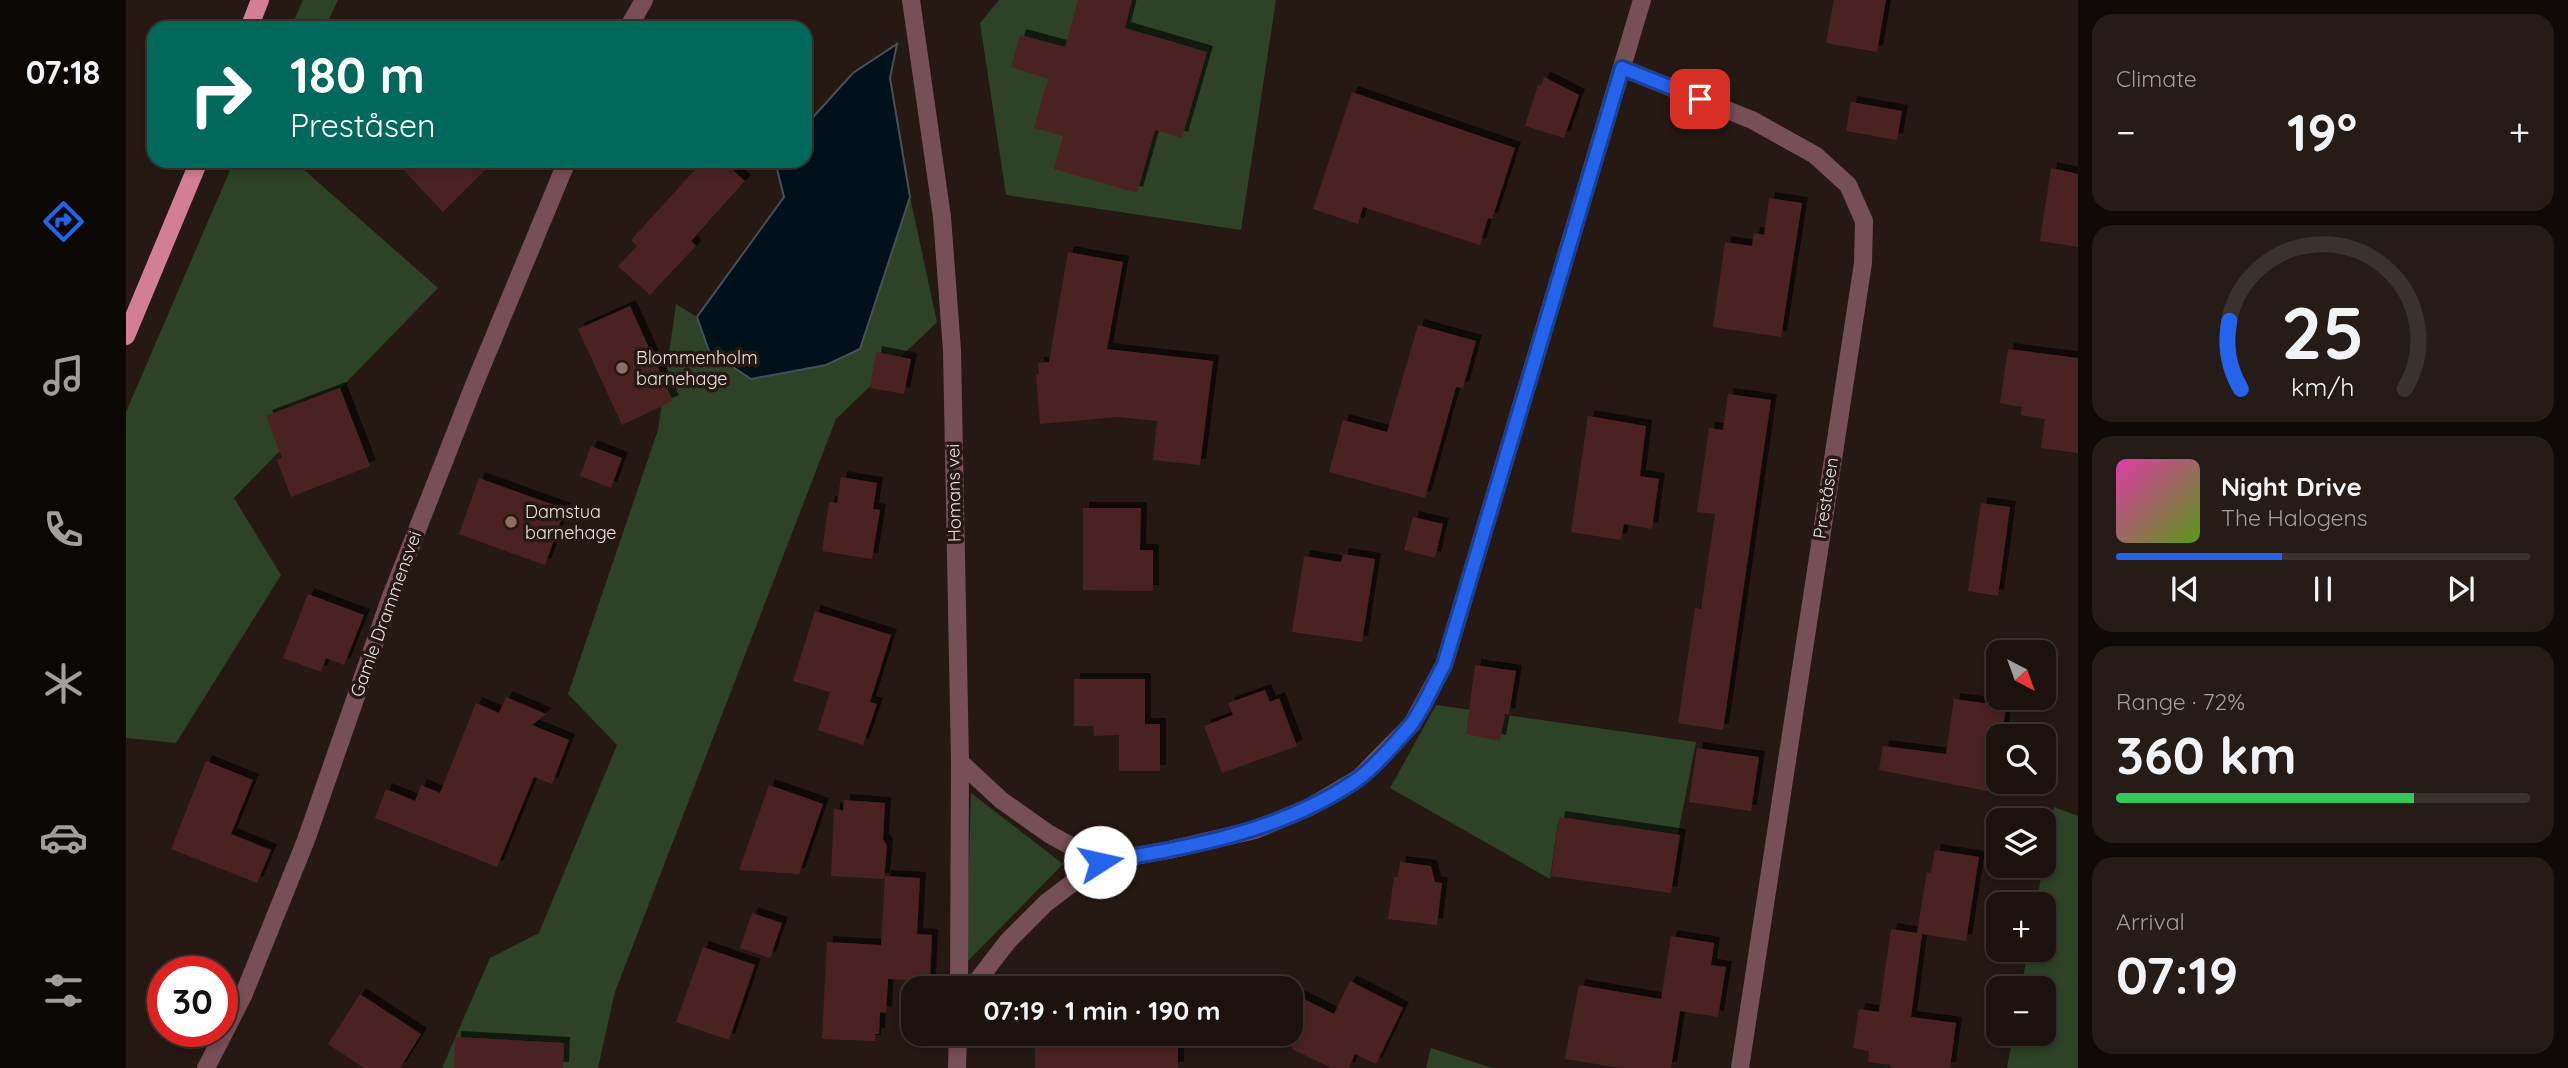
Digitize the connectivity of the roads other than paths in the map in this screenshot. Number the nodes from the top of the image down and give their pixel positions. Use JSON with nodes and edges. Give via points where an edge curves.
{"nodes":[{"id":1,"x":260,"y":0,"type":"edge"},
{"id":2,"x":644,"y":0,"type":"edge"},
{"id":3,"x":911,"y":0,"type":"edge"},
{"id":4,"x":1642,"y":0,"type":"edge"},
{"id":5,"x":252,"y":21,"type":"edge"},
{"id":6,"x":632,"y":21,"type":"edge"},
{"id":7,"x":1622,"y":68,"type":"junction"},
{"id":8,"x":196,"y":168,"type":"edge"},
{"id":9,"x":564,"y":168,"type":"edge"},
{"id":10,"x":126,"y":336,"type":"edge"},
{"id":11,"x":960,"y":762,"type":"junction"},
{"id":12,"x":1100,"y":862,"type":"junction"},
{"id":13,"x":959,"y":976,"type":"edge"},
{"id":14,"x":981,"y":976,"type":"edge"},
{"id":15,"x":958,"y":1046,"type":"edge"},
{"id":16,"x":206,"y":1068,"type":"edge"},
{"id":17,"x":957,"y":1068,"type":"edge"},
{"id":18,"x":1740,"y":1068,"type":"edge"}],
"edges":[{"from":1,"to":5,"type":"main road"},
{"from":2,"to":6,"type":"street"},
{"from":3,"to":11,"type":"street","name":"Homans vei","via":[[942,217],[952,350]]},
{"from":4,"to":7,"type":"street"},
{"from":7,"to":12,"type":"street","via":[[1444,665],[1412,724],[1359,778],[1310,807],[1255,830]]},
{"from":7,"to":18,"type":"street","name":"Preståsen","via":[[1752,120],[1815,155],[1848,185],[1864,221],[1863,262]]},
{"from":8,"to":10,"type":"main road"},
{"from":9,"to":16,"type":"street","name":"Gamle Drammensvei","via":[[390,599],[306,840],[243,996]]},
{"from":11,"to":12,"type":"street","via":[[1001,800]]},
{"from":11,"to":13,"type":"street","name":"Homans vei"},
{"from":12,"to":14,"type":"street","via":[[1046,903]]},
{"from":15,"to":17,"type":"street"}]}
